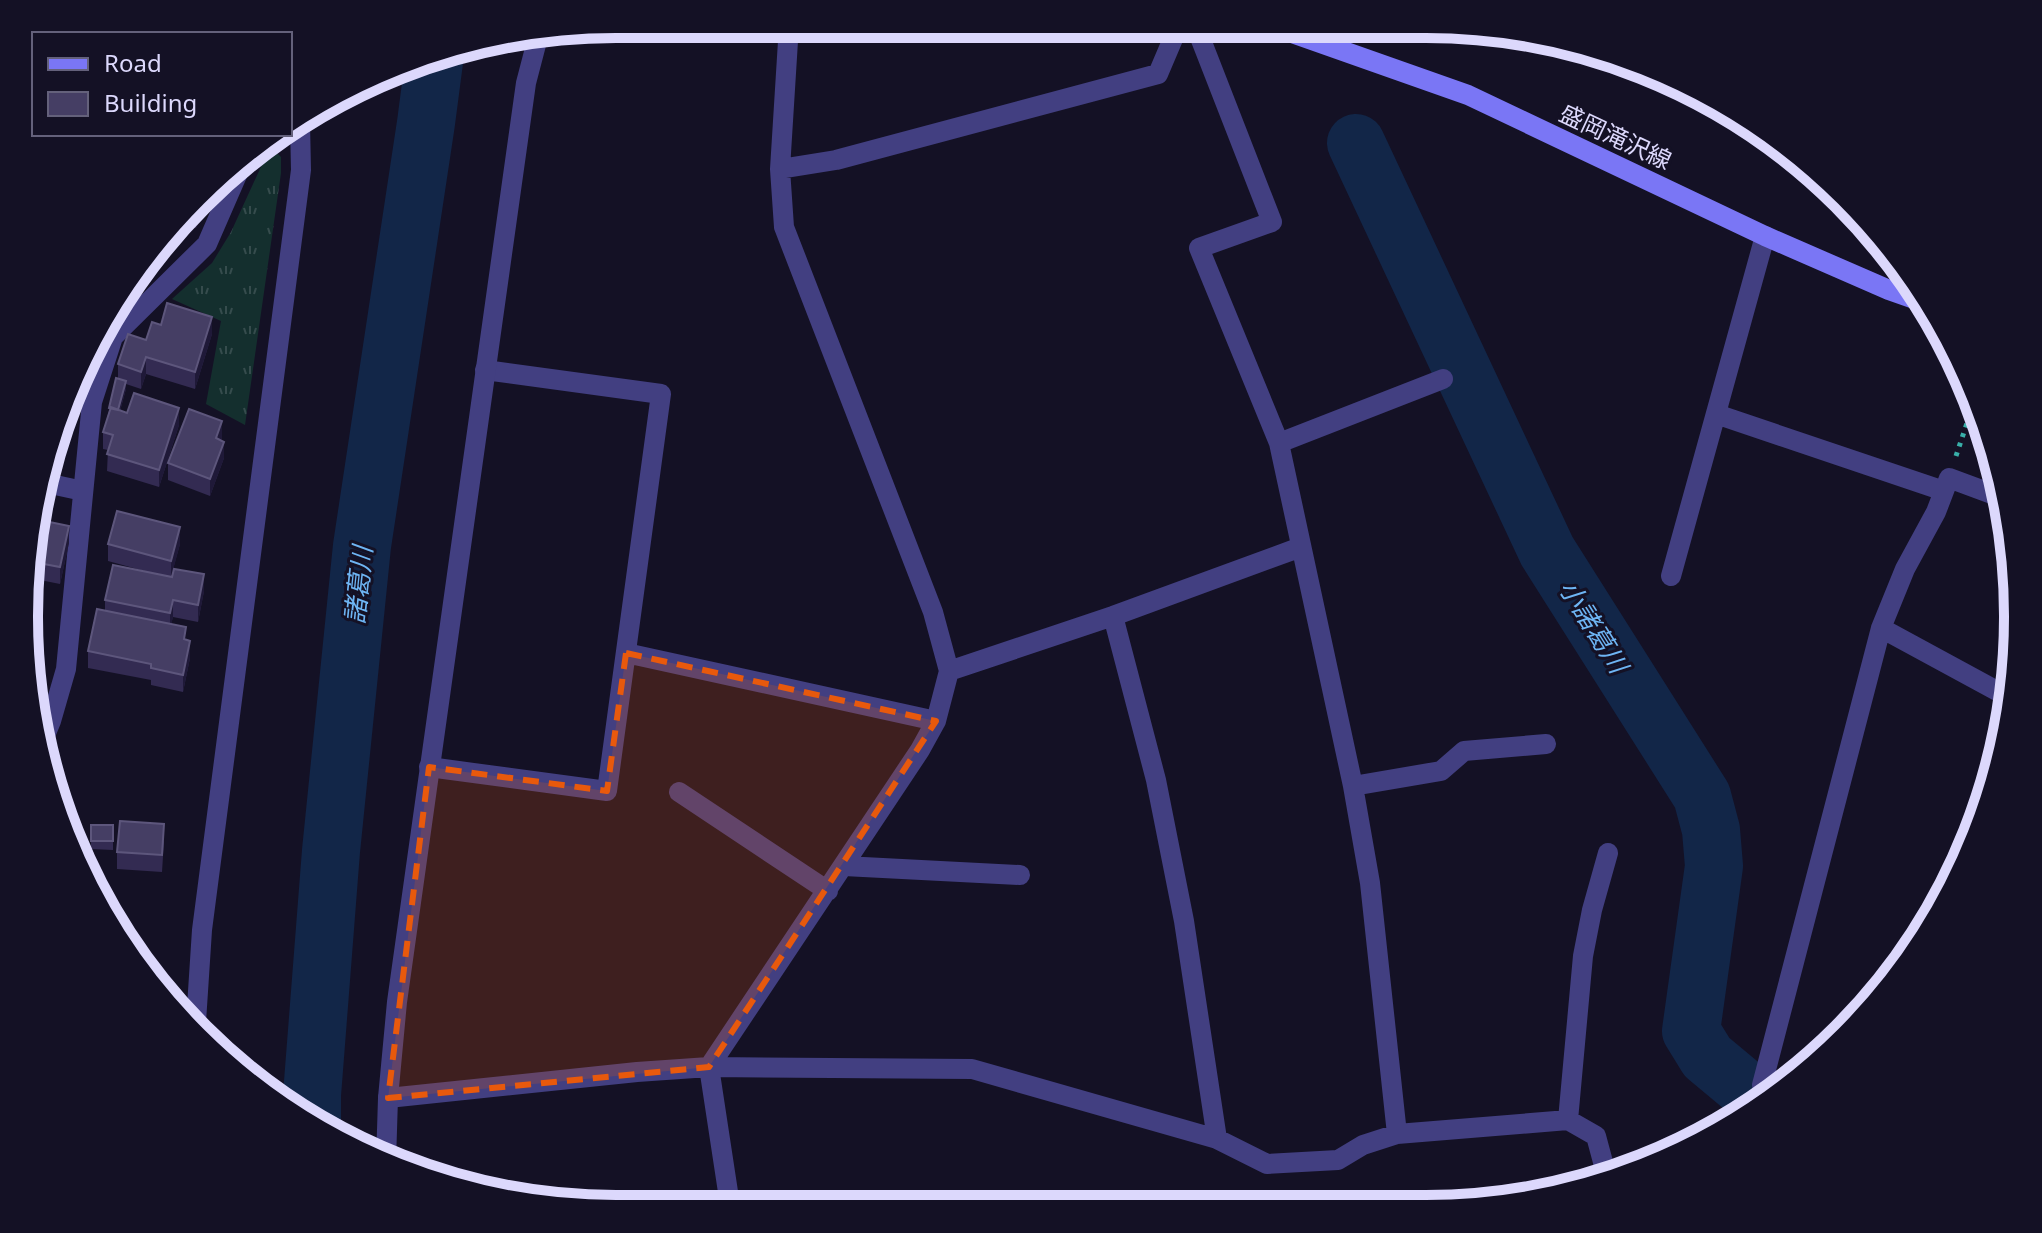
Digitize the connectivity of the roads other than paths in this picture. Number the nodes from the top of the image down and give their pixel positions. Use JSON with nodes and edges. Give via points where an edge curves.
{"nodes":[{"id":1,"x":788,"y":38,"type":"edge"},
{"id":2,"x":1173,"y":38,"type":"edge"},
{"id":3,"x":1200,"y":38,"type":"edge"},
{"id":4,"x":1309,"y":38,"type":"edge"},
{"id":5,"x":536,"y":44,"type":"edge"},
{"id":6,"x":300,"y":132,"type":"edge"},
{"id":7,"x":780,"y":169,"type":"junction"},
{"id":8,"x":233,"y":183,"type":"edge"},
{"id":9,"x":1765,"y":236,"type":"junction"},
{"id":10,"x":1908,"y":297,"type":"edge"},
{"id":11,"x":485,"y":370,"type":"junction"},
{"id":12,"x":1443,"y":379,"type":"dead end"},
{"id":13,"x":1716,"y":414,"type":"junction"},
{"id":14,"x":1279,"y":443,"type":"junction"},
{"id":15,"x":54,"y":485,"type":"edge"},
{"id":16,"x":1946,"y":485,"type":"junction"},
{"id":17,"x":83,"y":491,"type":"junction"},
{"id":18,"x":1991,"y":495,"type":"edge"},
{"id":19,"x":1301,"y":547,"type":"junction"},
{"id":20,"x":1671,"y":576,"type":"dead end"},
{"id":21,"x":1113,"y":616,"type":"junction"},
{"id":22,"x":1881,"y":628,"type":"junction"},
{"id":23,"x":626,"y":653,"type":"junction"},
{"id":24,"x":949,"y":671,"type":"junction"},
{"id":25,"x":1999,"y":692,"type":"edge"},
{"id":26,"x":936,"y":721,"type":"junction"},
{"id":27,"x":49,"y":727,"type":"edge"},
{"id":28,"x":1546,"y":744,"type":"dead end"},
{"id":29,"x":429,"y":767,"type":"junction"},
{"id":30,"x":1353,"y":786,"type":"junction"},
{"id":31,"x":679,"y":792,"type":"dead end"},
{"id":32,"x":1608,"y":853,"type":"dead end"},
{"id":33,"x":844,"y":866,"type":"junction"},
{"id":34,"x":1020,"y":875,"type":"dead end"},
{"id":35,"x":828,"y":891,"type":"junction"},
{"id":36,"x":197,"y":1014,"type":"edge"},
{"id":37,"x":709,"y":1067,"type":"junction"},
{"id":38,"x":1762,"y":1085,"type":"dead end"},
{"id":39,"x":388,"y":1098,"type":"junction"},
{"id":40,"x":1568,"y":1120,"type":"junction"},
{"id":41,"x":1397,"y":1134,"type":"junction"},
{"id":42,"x":1217,"y":1139,"type":"junction"},
{"id":43,"x":386,"y":1147,"type":"edge"},
{"id":44,"x":1604,"y":1166,"type":"edge"},
{"id":45,"x":728,"y":1195,"type":"edge"}],
"edges":[{"from":1,"to":7,"type":"street"},
{"from":2,"to":7,"type":"street","via":[[1158,74],[836,160]]},
{"from":3,"to":14,"type":"street","via":[[1272,222],[1199,248]]},
{"from":4,"to":9,"type":"main road","name":"盛岡滝沢線","via":[[1468,95]]},
{"from":5,"to":11,"type":"street","via":[[526,83]]},
{"from":6,"to":36,"type":"street","via":[[301,170],[202,930]]},
{"from":7,"to":24,"type":"street","via":[[784,227],[933,612]]},
{"from":8,"to":17,"type":"street","via":[[207,244],[113,337],[92,402]]},
{"from":9,"to":10,"type":"main road","name":"盛岡滝沢線"},
{"from":9,"to":13,"type":"street"},
{"from":11,"to":23,"type":"street","via":[[661,394]]},
{"from":11,"to":29,"type":"street"},
{"from":12,"to":14,"type":"street"},
{"from":13,"to":16,"type":"street"},
{"from":13,"to":20,"type":"street"},
{"from":14,"to":19,"type":"street"},
{"from":15,"to":17,"type":"street"},
{"from":16,"to":18,"type":"street"},
{"from":16,"to":22,"type":"street"},
{"from":17,"to":27,"type":"street","via":[[66,669]]},
{"from":19,"to":21,"type":"street"},
{"from":19,"to":30,"type":"street"},
{"from":21,"to":24,"type":"street"},
{"from":21,"to":42,"type":"street","via":[[1156,780]]},
{"from":22,"to":25,"type":"street"},
{"from":22,"to":38,"type":"street"},
{"from":23,"to":26,"type":"street"},
{"from":23,"to":29,"type":"street","via":[[607,791]]},
{"from":24,"to":26,"type":"street"},
{"from":26,"to":33,"type":"street"},
{"from":28,"to":30,"type":"street","via":[[1464,751],[1441,771]]},
{"from":29,"to":39,"type":"street"},
{"from":30,"to":41,"type":"street","via":[[1370,883]]},
{"from":31,"to":35,"type":"street"},
{"from":32,"to":40,"type":"street","via":[[1583,956]]},
{"from":33,"to":34,"type":"street"},
{"from":33,"to":35,"type":"street"},
{"from":35,"to":37,"type":"street"},
{"from":37,"to":39,"type":"street"},
{"from":37,"to":42,"type":"street","via":[[972,1069]]},
{"from":37,"to":45,"type":"street"},
{"from":39,"to":43,"type":"street"},
{"from":40,"to":41,"type":"street"},
{"from":40,"to":44,"type":"street","via":[[1596,1136]]},
{"from":41,"to":42,"type":"street","via":[[1338,1160],[1267,1164]]}]}
